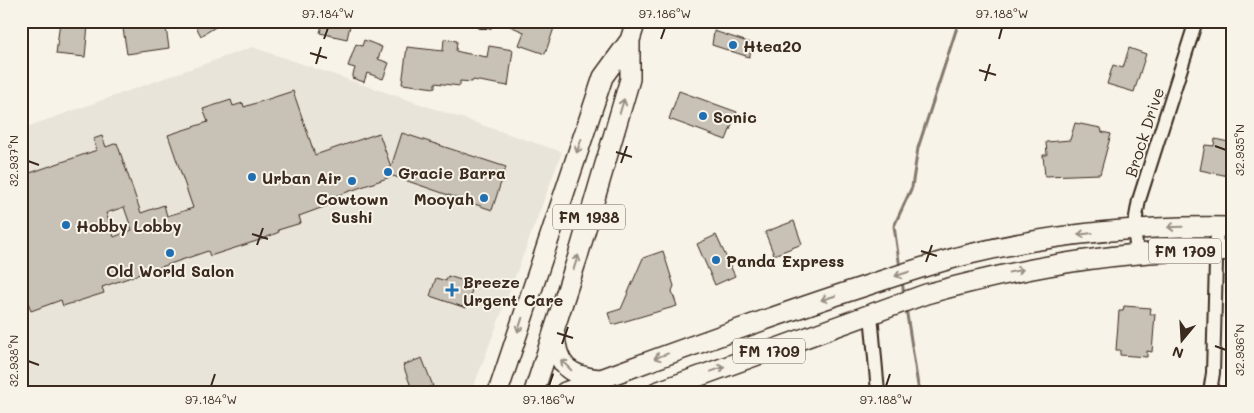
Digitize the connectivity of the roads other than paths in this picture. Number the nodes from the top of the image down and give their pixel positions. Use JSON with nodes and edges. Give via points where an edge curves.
{"nodes":[{"id":1,"x":480,"y":21,"type":"edge"},
{"id":2,"x":488,"y":21,"type":"edge"},
{"id":3,"x":636,"y":21,"type":"edge"},
{"id":4,"x":1196,"y":21,"type":"edge"},
{"id":5,"x":630,"y":40,"type":"junction"},
{"id":6,"x":1225,"y":227,"type":"edge"},
{"id":7,"x":1134,"y":228,"type":"junction"},
{"id":8,"x":1225,"y":250,"type":"edge"},
{"id":9,"x":1136,"y":254,"type":"junction"},
{"id":10,"x":877,"y":312,"type":"junction"},
{"id":11,"x":554,"y":329,"type":"junction"},
{"id":12,"x":601,"y":379,"type":"junction"},
{"id":13,"x":498,"y":392,"type":"edge"},
{"id":14,"x":534,"y":392,"type":"edge"},
{"id":15,"x":565,"y":392,"type":"edge"},
{"id":16,"x":656,"y":392,"type":"edge"},
{"id":17,"x":878,"y":392,"type":"edge"},
{"id":18,"x":1210,"y":392,"type":"edge"}],
"edges":[{"from":1,"to":2,"type":"street"},
{"from":3,"to":5,"type":"main road","number":"FM 1938"},
{"from":4,"to":7,"type":"street","name":"Brock Drive"},
{"from":11,"to":5,"type":"main road","number":"FM 1938","one_way":true,"via":[[630,79]]},
{"from":5,"to":13,"type":"main road","number":"FM 1938","one_way":true,"via":[[603,77]]},
{"from":6,"to":7,"type":"main road","number":"FM 1709","one_way":true},
{"from":6,"to":8,"type":"street"},
{"from":7,"to":9,"type":"street","name":"Brock Drive"},
{"from":7,"to":12,"type":"main road","number":"FM 1709","one_way":true,"via":[[1048,239],[930,265],[756,322]]},
{"from":8,"to":9,"type":"main road","number":"FM 1709"},
{"from":8,"to":18,"type":"street"},
{"from":10,"to":9,"type":"main road","number":"FM 1709","one_way":true,"via":[[926,294],[1024,269]]},
{"from":16,"to":10,"type":"main road","number":"FM 1709","one_way":true},
{"from":10,"to":17,"type":"street"},
{"from":12,"to":11,"type":"main road","one_way":true,"via":[[587,378],[563,365],[556,353]]},
{"from":11,"to":14,"type":"main road","number":"FM 1938"},
{"from":12,"to":15,"type":"main road","number":"FM 1709"}]}
